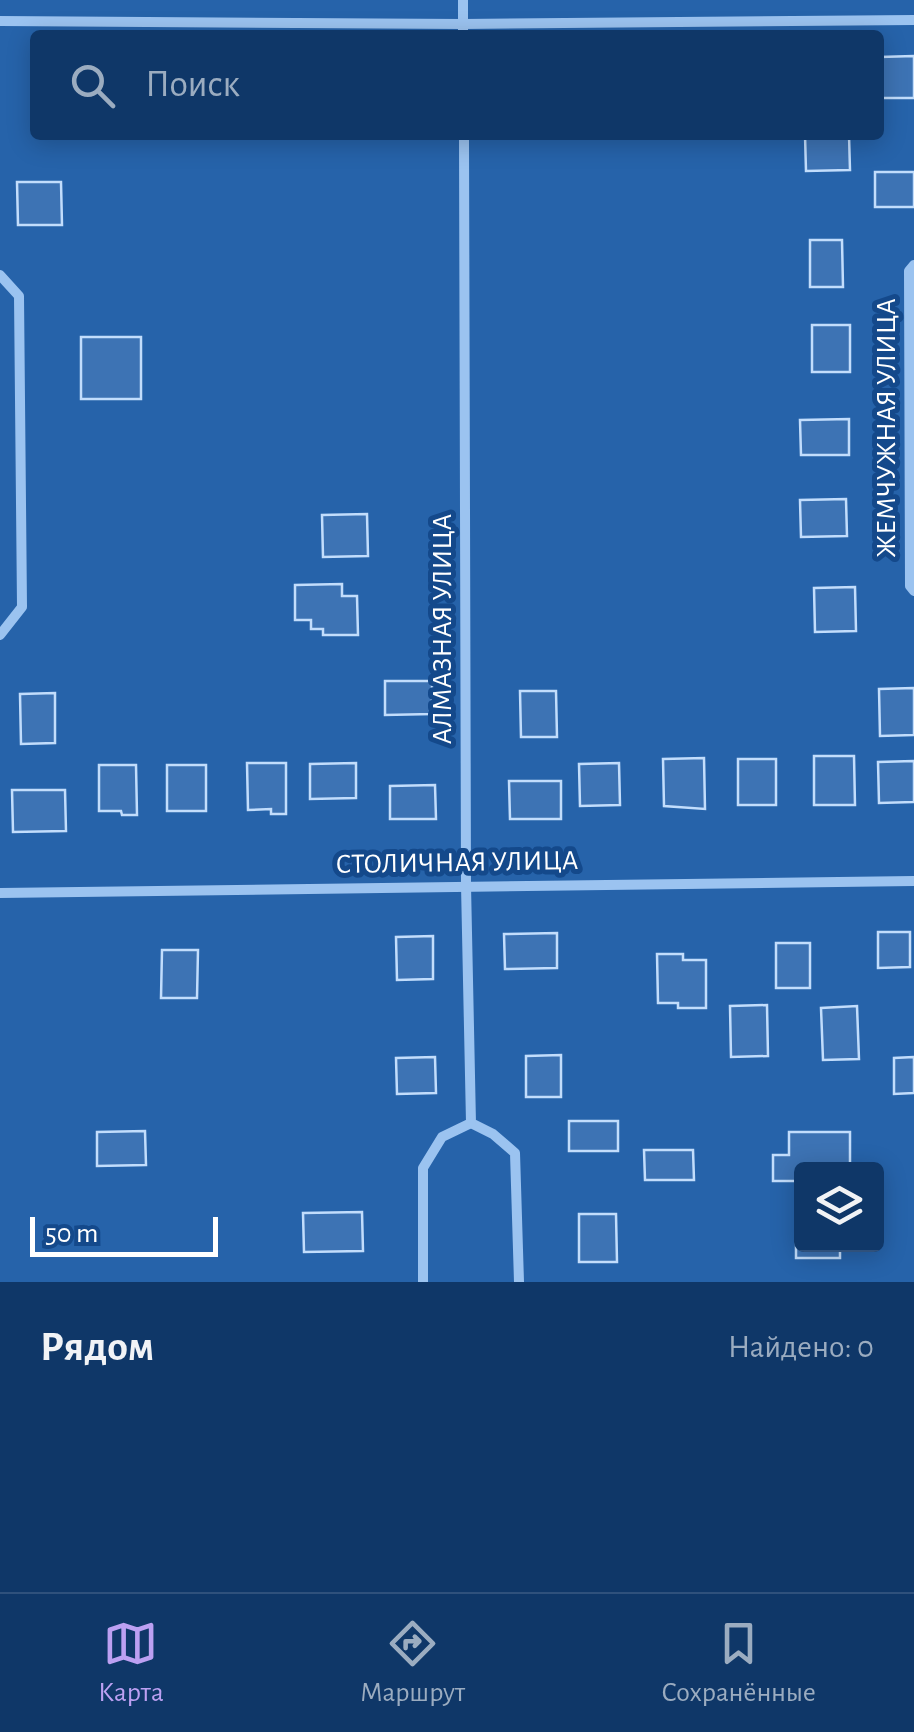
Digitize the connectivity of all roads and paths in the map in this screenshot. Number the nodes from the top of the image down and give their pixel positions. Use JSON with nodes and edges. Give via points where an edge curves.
{"nodes":[{"id":1,"x":463,"y":0,"type":"edge"},
{"id":2,"x":914,"y":20,"type":"edge"},
{"id":3,"x":0,"y":21,"type":"edge"},
{"id":4,"x":464,"y":29,"type":"edge"},
{"id":5,"x":464,"y":140,"type":"edge"},
{"id":6,"x":914,"y":265,"type":"edge"},
{"id":7,"x":0,"y":275,"type":"edge"},
{"id":8,"x":914,"y":590,"type":"edge"},
{"id":9,"x":0,"y":635,"type":"edge"},
{"id":10,"x":914,"y":881,"type":"edge"},
{"id":11,"x":466,"y":885,"type":"junction"},
{"id":12,"x":0,"y":893,"type":"edge"},
{"id":13,"x":471,"y":1123,"type":"junction"},
{"id":14,"x":423,"y":1282,"type":"edge"},
{"id":15,"x":519,"y":1282,"type":"edge"}],
"edges":[{"from":1,"to":4,"type":"street"},
{"from":2,"to":4,"type":"street"},
{"from":3,"to":4,"type":"street"},
{"from":5,"to":11,"type":"street","name":"АЛМАЗНАЯ УЛИЦА"},
{"from":6,"to":8,"type":"street","name":"ЖЕМЧУЖНАЯ УЛИЦА"},
{"from":7,"to":9,"type":"street","via":[[18,296],[22,607]]},
{"from":10,"to":11,"type":"street","name":"СТОЛИЧНАЯ УЛИЦА"},
{"from":11,"to":12,"type":"street","name":"СТОЛИЧНАЯ УЛИЦА"},
{"from":11,"to":13,"type":"street","name":"АЛМАЗНАЯ УЛИЦА"},
{"from":13,"to":14,"type":"street","via":[[442,1137],[422,1168]]},
{"from":13,"to":15,"type":"street","via":[[515,1153]]}]}
